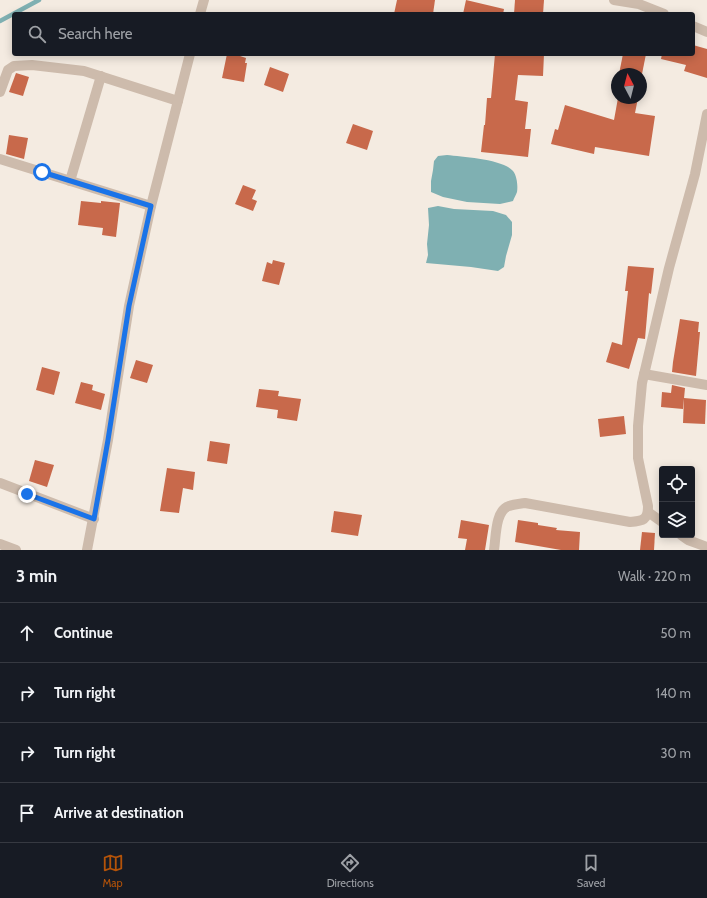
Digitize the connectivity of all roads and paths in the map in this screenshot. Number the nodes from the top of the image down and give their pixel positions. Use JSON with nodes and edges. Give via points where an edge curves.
{"nodes":[{"id":1,"x":204,"y":0,"type":"edge"},
{"id":2,"x":614,"y":0,"type":"edge"},
{"id":3,"x":201,"y":12,"type":"edge"},
{"id":4,"x":659,"y":12,"type":"edge"},
{"id":5,"x":695,"y":27,"type":"edge"},
{"id":6,"x":707,"y":32,"type":"edge"},
{"id":7,"x":189,"y":56,"type":"edge"},
{"id":8,"x":101,"y":76,"type":"junction"},
{"id":9,"x":0,"y":92,"type":"edge"},
{"id":10,"x":178,"y":101,"type":"junction"},
{"id":11,"x":707,"y":114,"type":"edge"},
{"id":12,"x":0,"y":159,"type":"edge"},
{"id":13,"x":70,"y":181,"type":"junction"},
{"id":14,"x":151,"y":206,"type":"junction"},
{"id":15,"x":644,"y":374,"type":"junction"},
{"id":16,"x":707,"y":385,"type":"edge"},
{"id":17,"x":0,"y":483,"type":"edge"},
{"id":18,"x":648,"y":512,"type":"junction"},
{"id":19,"x":94,"y":519,"type":"junction"},
{"id":20,"x":659,"y":520,"type":"edge"},
{"id":21,"x":685,"y":538,"type":"edge"},
{"id":22,"x":0,"y":544,"type":"edge"},
{"id":23,"x":707,"y":547,"type":"edge"},
{"id":24,"x":16,"y":550,"type":"edge"},
{"id":25,"x":87,"y":550,"type":"edge"},
{"id":26,"x":494,"y":550,"type":"edge"}],
"edges":[{"from":1,"to":3,"type":"street"},
{"from":2,"to":4,"type":"street","via":[[639,4]]},
{"from":5,"to":6,"type":"street"},
{"from":7,"to":10,"type":"street"},
{"from":8,"to":9,"type":"street","via":[[84,71],[32,65],[14,66],[8,70]]},
{"from":8,"to":10,"type":"street"},
{"from":8,"to":13,"type":"street"},
{"from":10,"to":14,"type":"street"},
{"from":11,"to":15,"type":"street","via":[[695,174]]},
{"from":12,"to":13,"type":"street"},
{"from":13,"to":14,"type":"street"},
{"from":14,"to":19,"type":"street","via":[[129,306]]},
{"from":15,"to":16,"type":"street"},
{"from":15,"to":18,"type":"street","via":[[638,426],[638,458]]},
{"from":17,"to":19,"type":"street"},
{"from":18,"to":20,"type":"street"},
{"from":18,"to":26,"type":"street","via":[[644,520],[630,522],[525,504],[507,506],[498,518]]},
{"from":19,"to":25,"type":"street"},
{"from":21,"to":23,"type":"street"},
{"from":22,"to":24,"type":"street"}]}
